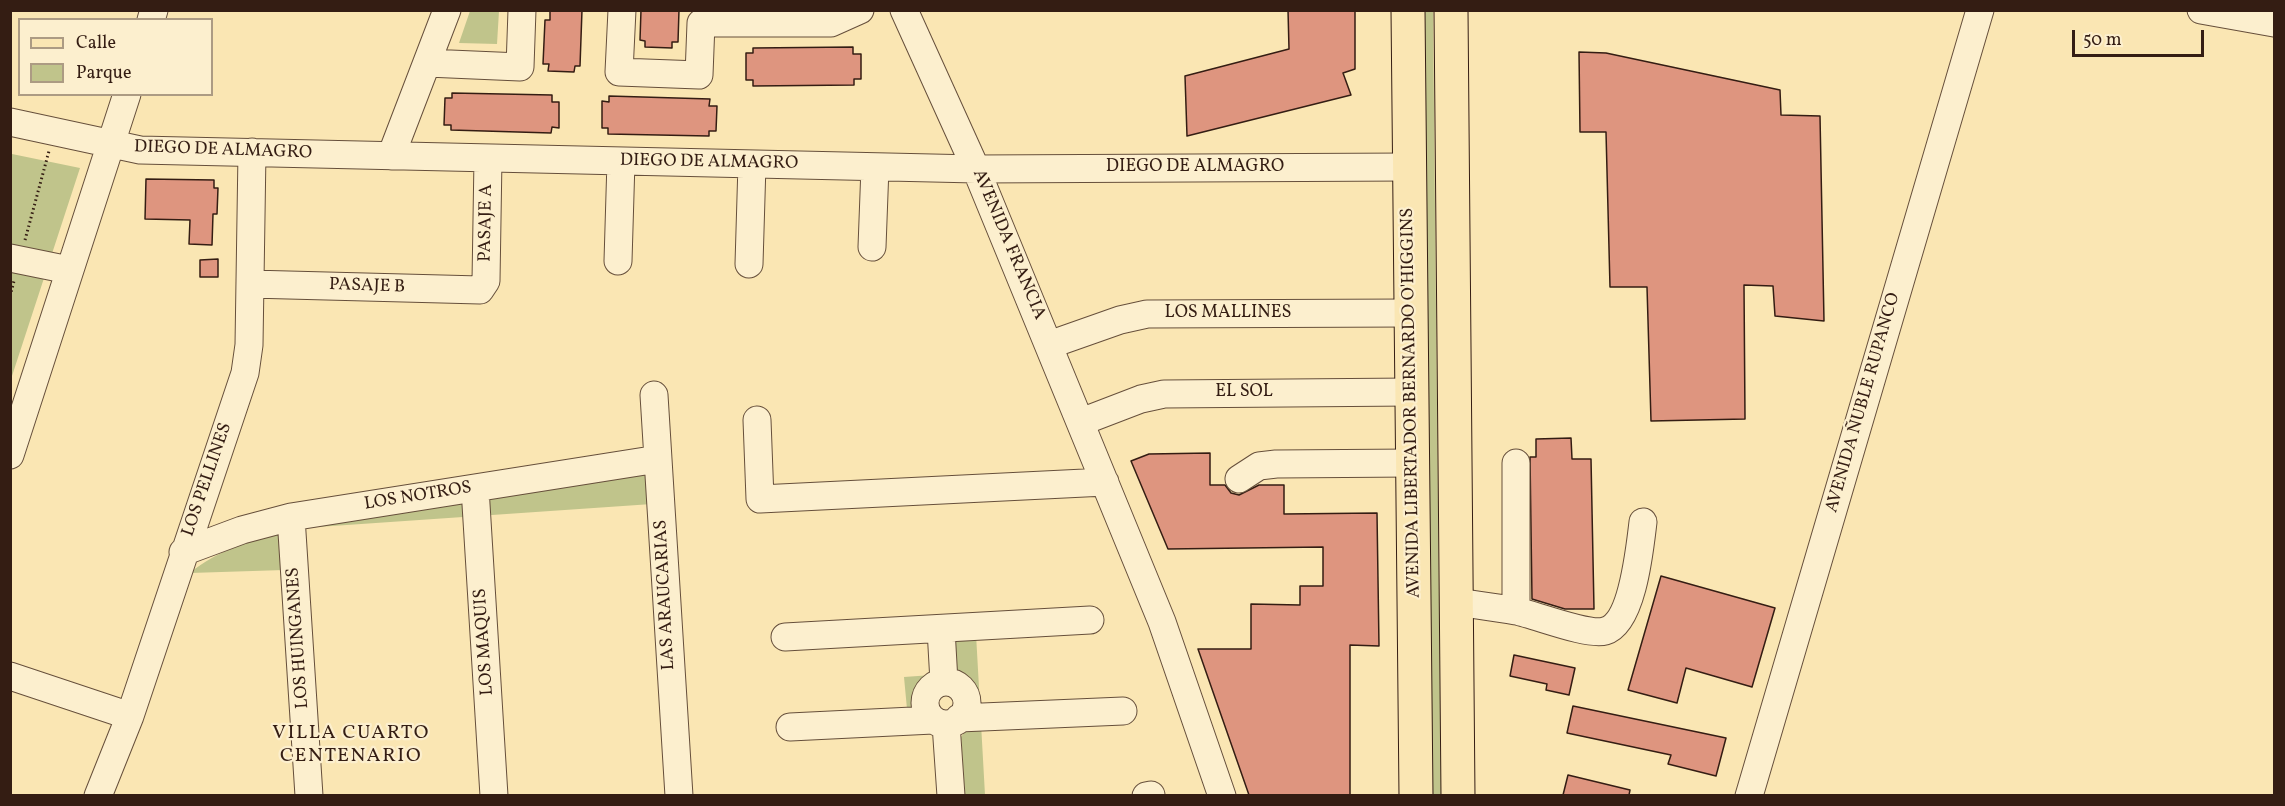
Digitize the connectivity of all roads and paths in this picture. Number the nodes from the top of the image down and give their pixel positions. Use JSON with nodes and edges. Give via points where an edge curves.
{"nodes":[{"id":1,"x":447,"y":10,"type":"edge"},
{"id":2,"x":522,"y":10,"type":"edge"},
{"id":3,"x":622,"y":10,"type":"edge"},
{"id":4,"x":861,"y":10,"type":"edge"},
{"id":5,"x":904,"y":10,"type":"edge"},
{"id":6,"x":1408,"y":10,"type":"edge"},
{"id":7,"x":1451,"y":10,"type":"edge"},
{"id":8,"x":1980,"y":10,"type":"edge"},
{"id":9,"x":2201,"y":10,"type":"edge"},
{"id":10,"x":782,"y":17,"type":"edge"},
{"id":11,"x":2274,"y":23,"type":"edge"},
{"id":12,"x":427,"y":63,"type":"junction"},
{"id":13,"x":126,"y":96,"type":"edge"},
{"id":14,"x":10,"y":122,"type":"edge"},
{"id":15,"x":54,"y":132,"type":"junction"},
{"id":16,"x":111,"y":144,"type":"junction"},
{"id":17,"x":395,"y":146,"type":"junction"},
{"id":18,"x":252,"y":152,"type":"junction"},
{"id":19,"x":488,"y":158,"type":"junction"},
{"id":20,"x":621,"y":161,"type":"junction"},
{"id":21,"x":752,"y":164,"type":"junction"},
{"id":22,"x":874,"y":167,"type":"junction"},
{"id":23,"x":1410,"y":167,"type":"junction"},
{"id":24,"x":976,"y":169,"type":"junction"},
{"id":25,"x":872,"y":247,"type":"dead end"},
{"id":26,"x":15,"y":259,"type":"edge"},
{"id":27,"x":618,"y":261,"type":"dead end"},
{"id":28,"x":749,"y":264,"type":"dead end"},
{"id":29,"x":69,"y":270,"type":"junction"},
{"id":30,"x":250,"y":284,"type":"junction"},
{"id":31,"x":483,"y":288,"type":"joint"},
{"id":32,"x":10,"y":296,"type":"edge"},
{"id":33,"x":1411,"y":313,"type":"junction"},
{"id":34,"x":1049,"y":345,"type":"junction"},
{"id":35,"x":1412,"y":392,"type":"junction"},
{"id":36,"x":654,"y":395,"type":"dead end"},
{"id":37,"x":19,"y":397,"type":"edge"},
{"id":38,"x":757,"y":420,"type":"dead end"},
{"id":39,"x":1080,"y":422,"type":"junction"},
{"id":40,"x":10,"y":455,"type":"edge"},
{"id":41,"x":658,"y":459,"type":"junction"},
{"id":42,"x":1413,"y":463,"type":"junction"},
{"id":43,"x":1516,"y":463,"type":"dead end"},
{"id":44,"x":1239,"y":479,"type":"dead end"},
{"id":45,"x":1105,"y":482,"type":"junction"},
{"id":46,"x":475,"y":488,"type":"junction"},
{"id":47,"x":291,"y":517,"type":"junction"},
{"id":48,"x":1643,"y":522,"type":"dead end"},
{"id":49,"x":183,"y":552,"type":"junction"},
{"id":50,"x":1457,"y":602,"type":"junction"},
{"id":51,"x":1516,"y":611,"type":"junction"},
{"id":52,"x":1090,"y":620,"type":"dead end"},
{"id":53,"x":941,"y":629,"type":"junction"},
{"id":54,"x":785,"y":637,"type":"dead end"},
{"id":55,"x":10,"y":676,"type":"edge"},
{"id":56,"x":1415,"y":710,"type":"junction"},
{"id":57,"x":1123,"y":711,"type":"dead end"},
{"id":58,"x":1458,"y":715,"type":"junction"},
{"id":59,"x":130,"y":716,"type":"junction"},
{"id":60,"x":946,"y":721,"type":"junction"},
{"id":61,"x":790,"y":727,"type":"dead end"},
{"id":62,"x":98,"y":795,"type":"edge"},
{"id":63,"x":309,"y":795,"type":"edge"},
{"id":64,"x":494,"y":795,"type":"edge"},
{"id":65,"x":678,"y":795,"type":"edge"},
{"id":66,"x":951,"y":795,"type":"edge"},
{"id":67,"x":1146,"y":795,"type":"edge"},
{"id":68,"x":1151,"y":795,"type":"edge"},
{"id":69,"x":1222,"y":795,"type":"edge"},
{"id":70,"x":1416,"y":795,"type":"edge"},
{"id":71,"x":1458,"y":795,"type":"edge"},
{"id":72,"x":1749,"y":795,"type":"edge"}],
"edges":[{"from":1,"to":12,"type":"street"},
{"from":2,"to":12,"type":"street","via":[[520,67]]},
{"from":3,"to":10,"type":"street","via":[[619,72],[699,75],[701,23]]},
{"from":4,"to":10,"type":"street","via":[[831,23]]},
{"from":5,"to":24,"type":"street","name":"AVENIDA FRANCIA"},
{"from":6,"to":23,"type":"main road","name":"AVENIDA LIBERTADOR BERNARDO O'HIGGINS"},
{"from":7,"to":50,"type":"main road"},
{"from":8,"to":72,"type":"street","name":"AVENIDA ÑUBLE RUPANCO"},
{"from":9,"to":11,"type":"street"},
{"from":12,"to":17,"type":"street"},
{"from":13,"to":16,"type":"street"},
{"from":14,"to":15,"type":"street","name":"DIEGO DE ALMAGRO"},
{"from":15,"to":16,"type":"street","name":"DIEGO DE ALMAGRO"},
{"from":15,"to":26,"type":"path"},
{"from":16,"to":18,"type":"street","name":"DIEGO DE ALMAGRO","via":[[140,150]]},
{"from":16,"to":29,"type":"street"},
{"from":17,"to":18,"type":"street","name":"DIEGO DE ALMAGRO"},
{"from":17,"to":19,"type":"street","name":"DIEGO DE ALMAGRO"},
{"from":18,"to":30,"type":"street","name":"LOS PELLINES"},
{"from":19,"to":20,"type":"street","name":"DIEGO DE ALMAGRO"},
{"from":19,"to":31,"type":"street","name":"PASAJE A"},
{"from":20,"to":21,"type":"street","name":"DIEGO DE ALMAGRO"},
{"from":20,"to":27,"type":"street"},
{"from":21,"to":22,"type":"street","name":"DIEGO DE ALMAGRO"},
{"from":21,"to":28,"type":"street"},
{"from":22,"to":24,"type":"street","name":"DIEGO DE ALMAGRO"},
{"from":22,"to":25,"type":"street"},
{"from":23,"to":24,"type":"street","name":"DIEGO DE ALMAGRO"},
{"from":23,"to":33,"type":"main road","name":"AVENIDA LIBERTADOR BERNARDO O'HIGGINS"},
{"from":24,"to":34,"type":"street","name":"AVENIDA FRANCIA"},
{"from":26,"to":29,"type":"street"},
{"from":26,"to":32,"type":"path"},
{"from":29,"to":37,"type":"street"},
{"from":30,"to":31,"type":"street","name":"PASAJE B"},
{"from":30,"to":49,"type":"street","name":"LOS PELLINES","via":[[249,345],[244,373]]},
{"from":33,"to":34,"type":"street","name":"LOS MALLINES","via":[[1147,314]]},
{"from":33,"to":35,"type":"main road","name":"AVENIDA LIBERTADOR BERNARDO O'HIGGINS"},
{"from":34,"to":39,"type":"street","name":"AVENIDA FRANCIA"},
{"from":35,"to":39,"type":"street","name":"EL SOL","via":[[1164,394]]},
{"from":35,"to":42,"type":"main road","name":"AVENIDA LIBERTADOR BERNARDO O'HIGGINS"},
{"from":36,"to":41,"type":"street","name":"LAS ARAUCARIAS"},
{"from":37,"to":40,"type":"street"},
{"from":38,"to":45,"type":"street","via":[[760,499]]},
{"from":39,"to":45,"type":"street","name":"AVENIDA FRANCIA"},
{"from":41,"to":46,"type":"street","name":"LOS NOTROS"},
{"from":41,"to":65,"type":"street","name":"LAS ARAUCARIAS"},
{"from":42,"to":44,"type":"street","via":[[1276,464],[1259,466]]},
{"from":42,"to":56,"type":"main road","name":"AVENIDA LIBERTADOR BERNARDO O'HIGGINS"},
{"from":43,"to":51,"type":"street"},
{"from":45,"to":69,"type":"street","name":"AVENIDA FRANCIA","via":[[1166,632]]},
{"from":46,"to":47,"type":"street","name":"LOS NOTROS"},
{"from":46,"to":64,"type":"street","name":"LOS MAQUIS"},
{"from":47,"to":49,"type":"street","name":"LOS NOTROS"},
{"from":47,"to":63,"type":"street","name":"LOS HUINGANES"},
{"from":48,"to":51,"type":"street","via":[[1629,598],[1616,624],[1606,631],[1592,632]]},
{"from":49,"to":59,"type":"street","name":"LOS PELLINES"},
{"from":50,"to":51,"type":"street"},
{"from":50,"to":58,"type":"main road"},
{"from":52,"to":53,"type":"street"},
{"from":53,"to":54,"type":"street"},
{"from":53,"to":60,"type":"street","via":[[944,682],[957,685],[965,695],[966,708]]},
{"from":55,"to":59,"type":"street"},
{"from":56,"to":58,"type":"main road","via":[[1434,719]]},
{"from":56,"to":70,"type":"main road","name":"AVENIDA LIBERTADOR BERNARDO O'HIGGINS"},
{"from":57,"to":60,"type":"street"},
{"from":58,"to":71,"type":"main road"},
{"from":59,"to":62,"type":"street","name":"LOS PELLINES"},
{"from":60,"to":61,"type":"street"},
{"from":60,"to":66,"type":"street"},
{"from":67,"to":68,"type":"street"}]}
